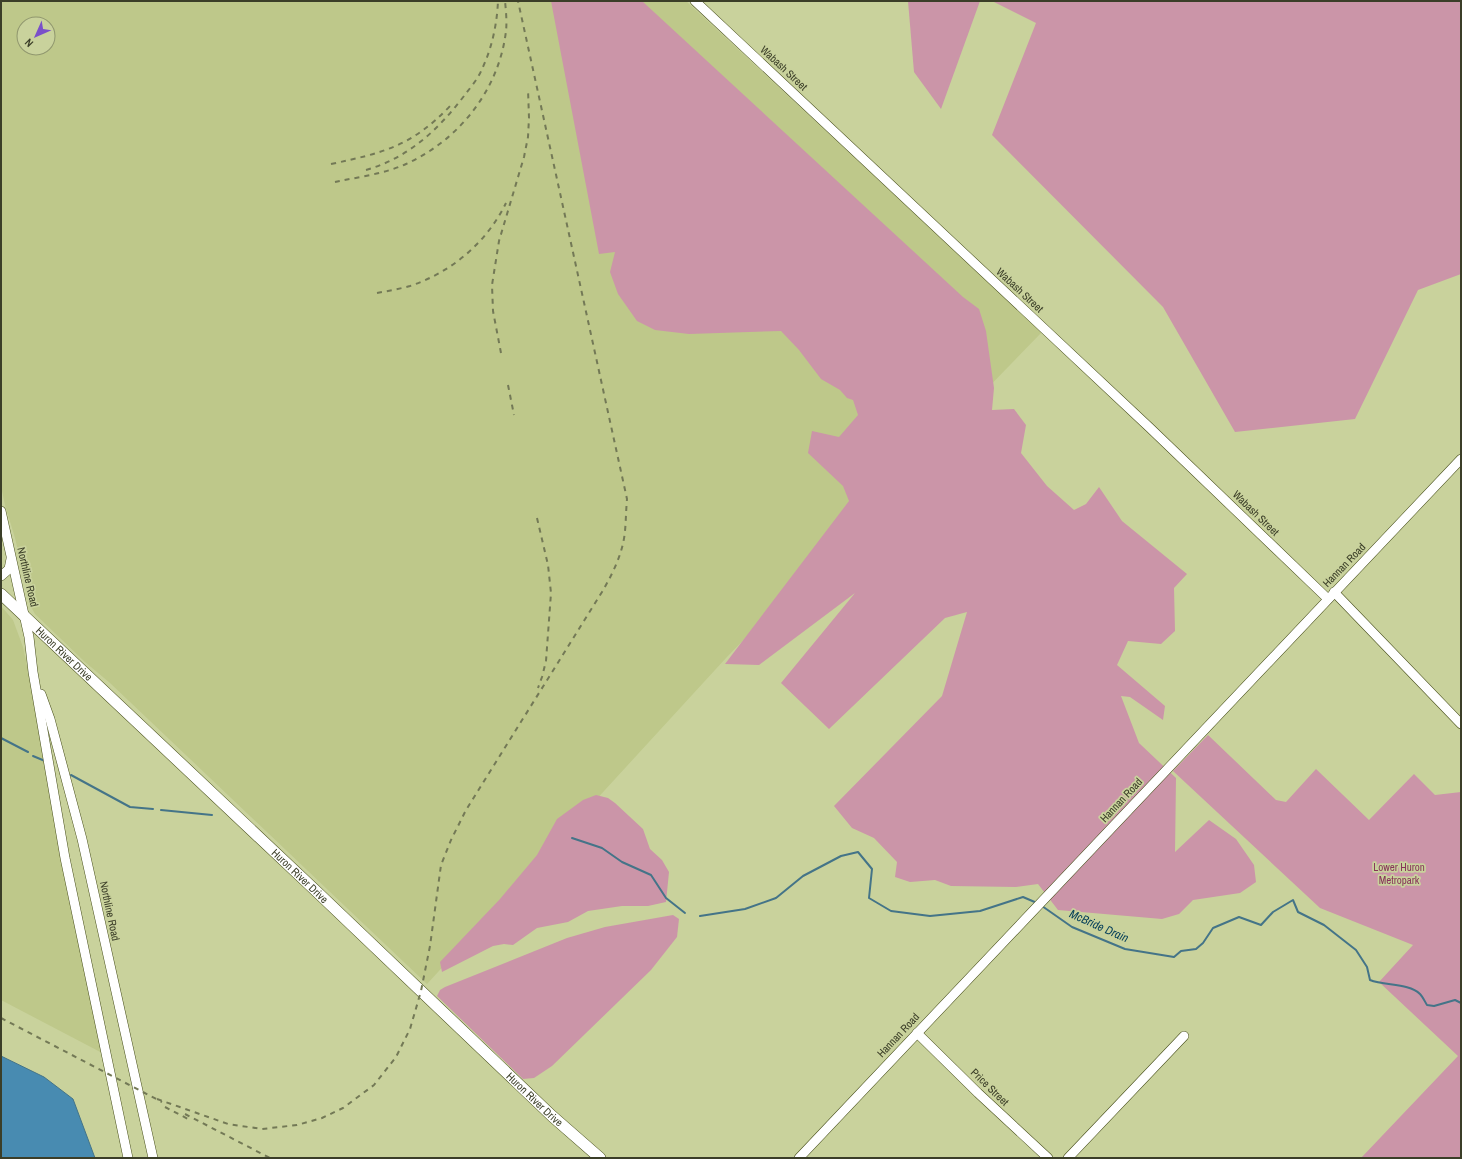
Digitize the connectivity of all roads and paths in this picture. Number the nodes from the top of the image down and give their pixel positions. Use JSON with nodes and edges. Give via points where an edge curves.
{"nodes":[{"id":1,"x":695,"y":1,"type":"edge"},
{"id":2,"x":1461,"y":459,"type":"edge"},
{"id":3,"x":1,"y":511,"type":"edge"},
{"id":4,"x":12,"y":558,"type":"junction"},
{"id":5,"x":1,"y":576,"type":"edge"},
{"id":6,"x":1,"y":594,"type":"edge"},
{"id":7,"x":1331,"y":595,"type":"junction"},
{"id":8,"x":25,"y":616,"type":"junction"},
{"id":9,"x":33,"y":672,"type":"junction"},
{"id":10,"x":1461,"y":724,"type":"edge"},
{"id":11,"x":917,"y":1033,"type":"junction"},
{"id":12,"x":1184,"y":1036,"type":"dead end"},
{"id":13,"x":128,"y":1158,"type":"edge"},
{"id":14,"x":153,"y":1158,"type":"edge"},
{"id":15,"x":600,"y":1158,"type":"edge"},
{"id":16,"x":798,"y":1158,"type":"edge"},
{"id":17,"x":1048,"y":1158,"type":"edge"},
{"id":18,"x":1068,"y":1158,"type":"edge"}],
"edges":[{"from":1,"to":7,"type":"street","name":"Wabash Street"},
{"from":2,"to":7,"type":"street","name":"Hannan Road"},
{"from":3,"to":4,"type":"street","name":"Northline Road"},
{"from":4,"to":5,"type":"street","via":[[9,569]]},
{"from":4,"to":8,"type":"street","name":"Northline Road"},
{"from":6,"to":8,"type":"main road","name":"Huron River Drive"},
{"from":7,"to":10,"type":"street","name":"Wabash Street"},
{"from":7,"to":11,"type":"street","name":"Hannan Road"},
{"from":8,"to":9,"type":"street","name":"Northline Road"},
{"from":8,"to":15,"type":"main road","name":"Huron River Drive","via":[[547,1112]]},
{"from":9,"to":13,"type":"street","name":"Northline Road","via":[[65,858]]},
{"from":9,"to":14,"type":"street","name":"Northline Road","via":[[50,719],[82,839]]},
{"from":11,"to":16,"type":"street","name":"Hannan Road"},
{"from":11,"to":17,"type":"street","name":"Price Street"},
{"from":12,"to":18,"type":"street"}]}
